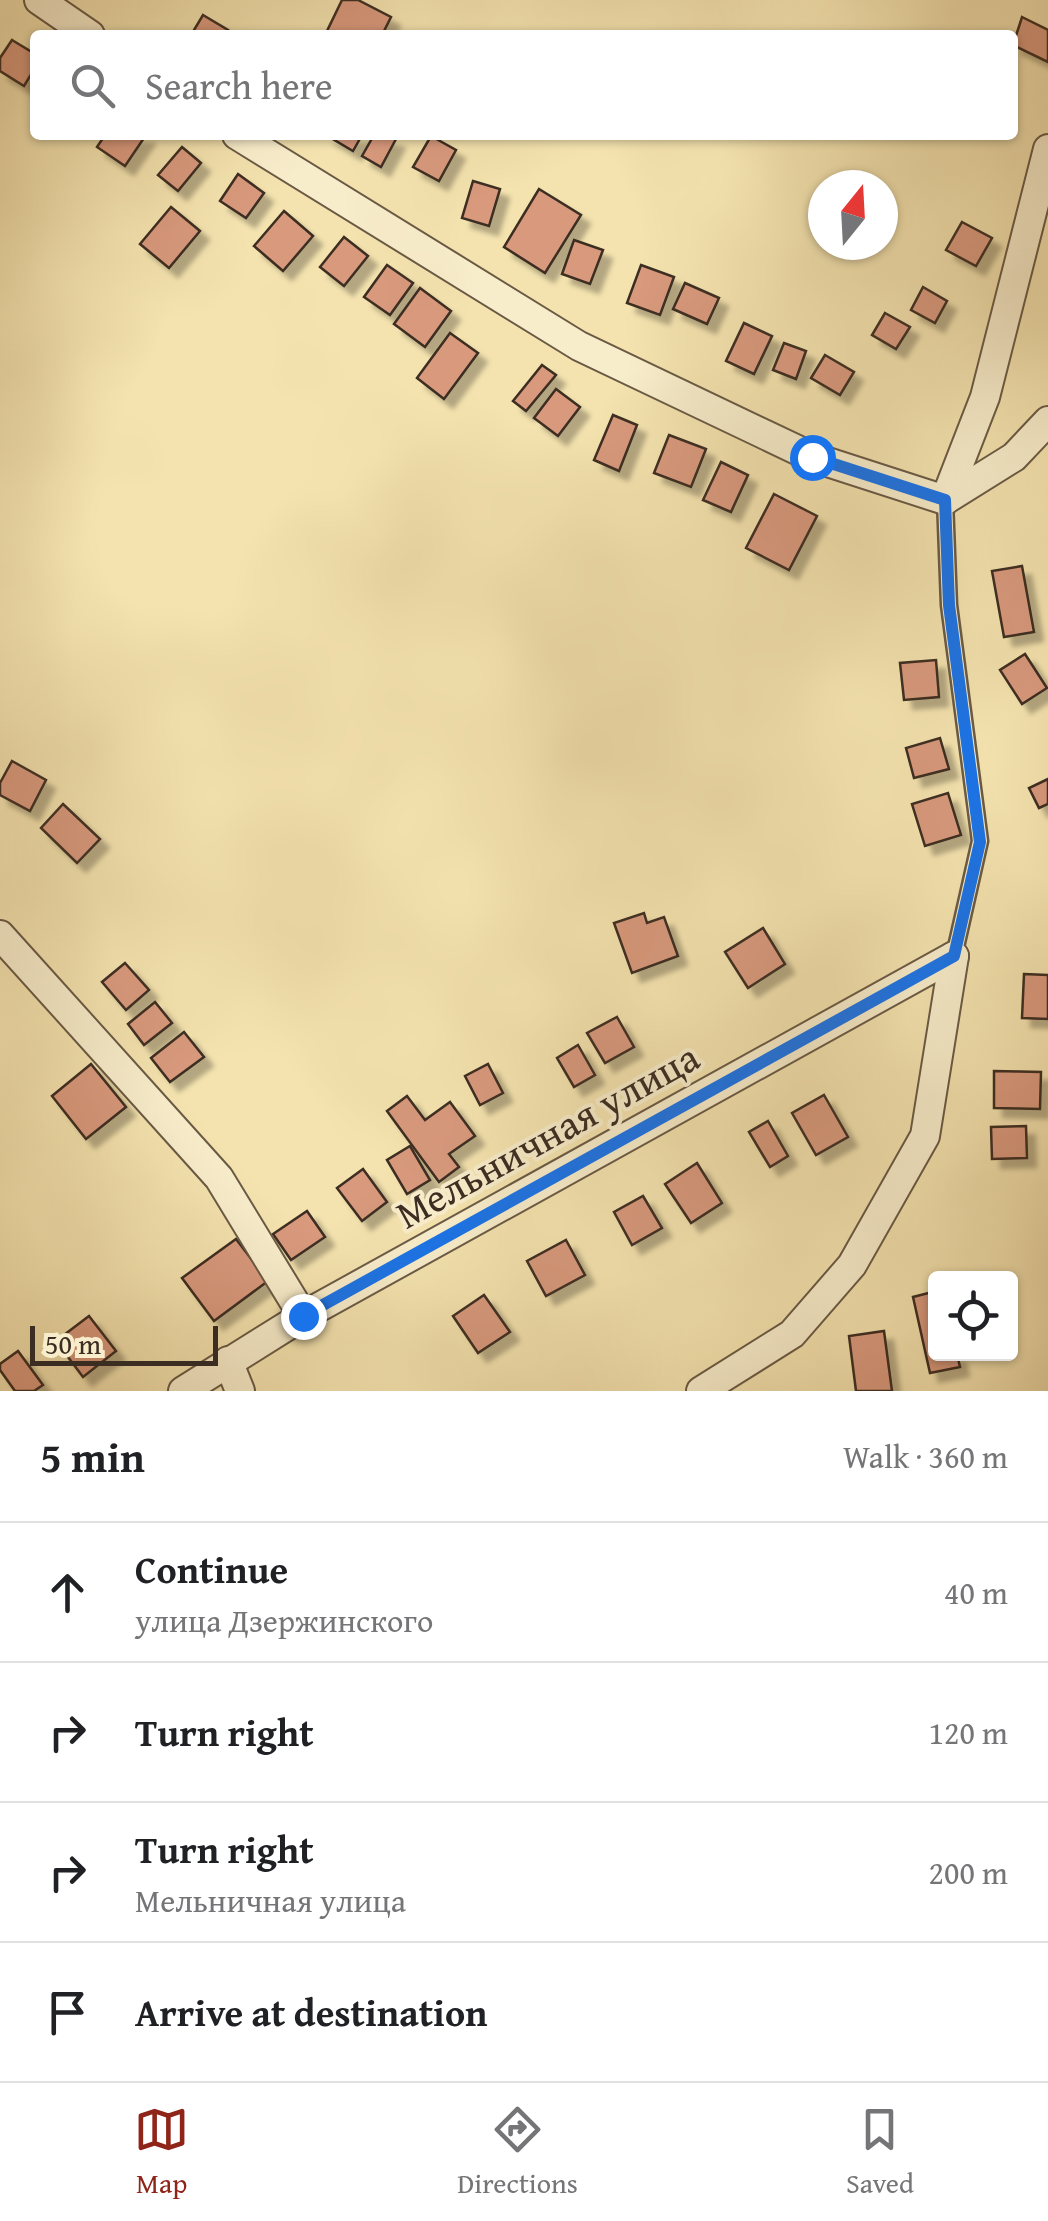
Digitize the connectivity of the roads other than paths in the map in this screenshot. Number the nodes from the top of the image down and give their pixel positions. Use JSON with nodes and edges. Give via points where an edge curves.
{"nodes":[{"id":1,"x":39,"y":0,"type":"edge"},
{"id":2,"x":83,"y":30,"type":"edge"},
{"id":3,"x":245,"y":140,"type":"edge"},
{"id":4,"x":1048,"y":149,"type":"edge"},
{"id":5,"x":1048,"y":421,"type":"edge"},
{"id":6,"x":945,"y":500,"type":"junction"},
{"id":7,"x":0,"y":935,"type":"edge"},
{"id":8,"x":954,"y":956,"type":"junction"},
{"id":9,"x":303,"y":1316,"type":"junction"},
{"id":10,"x":228,"y":1362,"type":"junction"},
{"id":11,"x":183,"y":1391,"type":"edge"},
{"id":12,"x":240,"y":1391,"type":"edge"},
{"id":13,"x":701,"y":1391,"type":"edge"}],
"edges":[{"from":1,"to":2,"type":"street"},
{"from":3,"to":6,"type":"street","via":[[579,346],[812,457]]},
{"from":4,"to":6,"type":"street","via":[[985,397]]},
{"from":5,"to":6,"type":"street","via":[[1014,456]]},
{"from":6,"to":8,"type":"lane","via":[[949,605],[980,842]]},
{"from":7,"to":9,"type":"street","via":[[219,1178]]},
{"from":8,"to":9,"type":"street","name":"Мельничная улица"},
{"from":8,"to":13,"type":"street","via":[[925,1136],[852,1265],[792,1334]]},
{"from":9,"to":10,"type":"street","name":"Мельничная улица"},
{"from":10,"to":11,"type":"street","name":"Мельничная улица"},
{"from":10,"to":12,"type":"street"}]}
